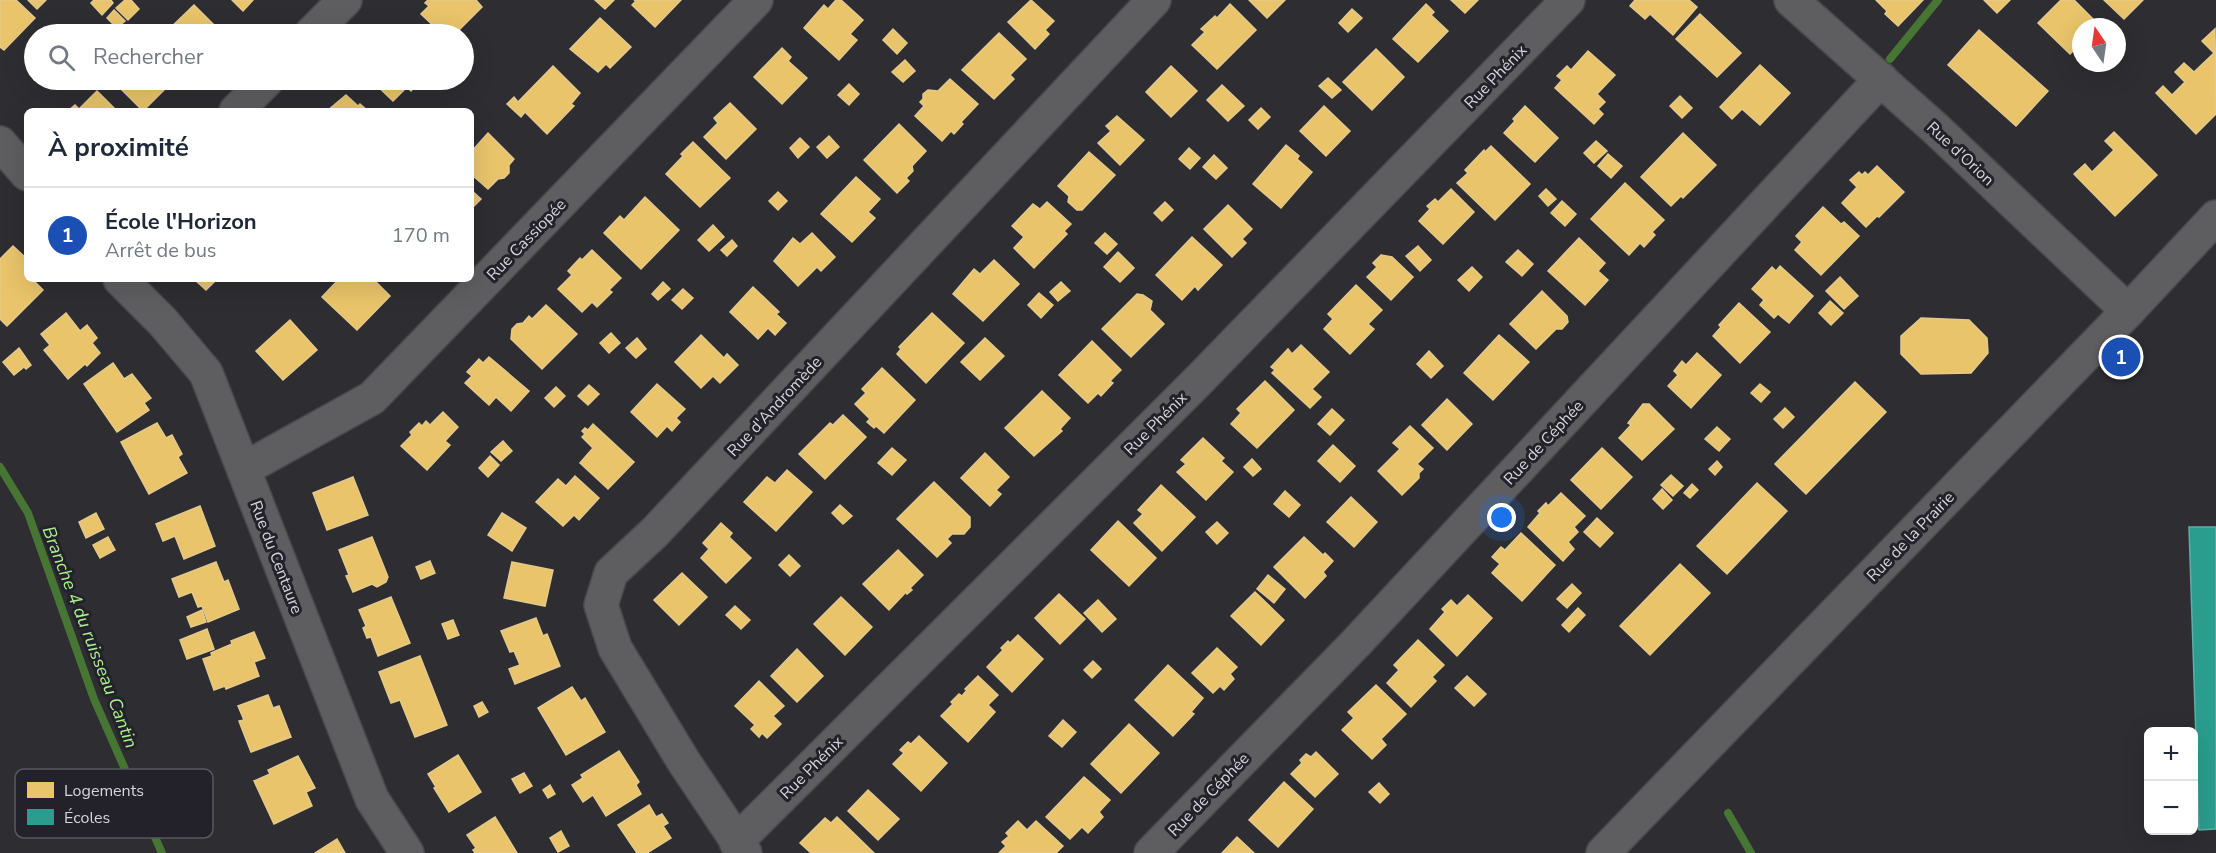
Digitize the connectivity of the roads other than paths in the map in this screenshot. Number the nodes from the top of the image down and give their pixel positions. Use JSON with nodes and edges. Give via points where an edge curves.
{"nodes":[{"id":1,"x":345,"y":0,"type":"edge"},
{"id":2,"x":756,"y":0,"type":"edge"},
{"id":3,"x":1154,"y":0,"type":"edge"},
{"id":4,"x":1568,"y":0,"type":"edge"},
{"id":5,"x":1791,"y":0,"type":"edge"},
{"id":6,"x":321,"y":24,"type":"edge"},
{"id":7,"x":1881,"y":79,"type":"junction"},
{"id":8,"x":257,"y":90,"type":"edge"},
{"id":9,"x":239,"y":108,"type":"edge"},
{"id":10,"x":0,"y":143,"type":"edge"},
{"id":11,"x":24,"y":171,"type":"edge"},
{"id":12,"x":2216,"y":217,"type":"edge"},
{"id":13,"x":123,"y":282,"type":"edge"},
{"id":14,"x":2128,"y":311,"type":"junction"},
{"id":15,"x":244,"y":469,"type":"junction"},
{"id":16,"x":741,"y":847,"type":"edge"},
{"id":17,"x":406,"y":853,"type":"edge"},
{"id":18,"x":1151,"y":853,"type":"edge"},
{"id":19,"x":1603,"y":853,"type":"edge"}],
"edges":[{"from":1,"to":6,"type":"street"},
{"from":2,"to":15,"type":"street","name":"Rue Cassiopée","via":[[372,398]]},
{"from":3,"to":16,"type":"street","name":"Rue d'Andromède","via":[[656,532],[611,573],[601,605],[615,648]]},
{"from":4,"to":16,"type":"street","name":"Rue Phénix"},
{"from":5,"to":7,"type":"street","name":"Rue d'Orion"},
{"from":7,"to":14,"type":"street","name":"Rue d'Orion"},
{"from":7,"to":18,"type":"street","name":"Rue de Céphée","via":[[1355,644]]},
{"from":8,"to":9,"type":"street"},
{"from":10,"to":11,"type":"street"},
{"from":12,"to":14,"type":"street","name":"Rue de la Prairie"},
{"from":13,"to":15,"type":"street","name":"Rue du Centaure","via":[[206,373]]},
{"from":14,"to":19,"type":"street","name":"Rue de la Prairie"},
{"from":15,"to":17,"type":"street","name":"Rue du Centaure","via":[[372,799]]}]}
